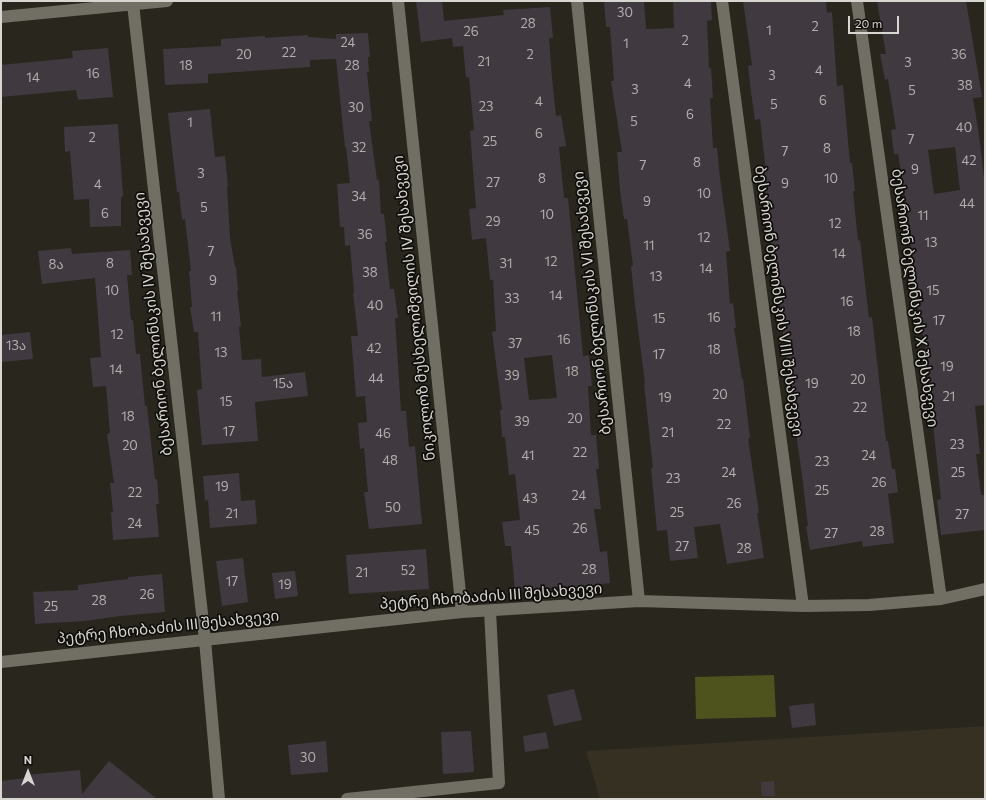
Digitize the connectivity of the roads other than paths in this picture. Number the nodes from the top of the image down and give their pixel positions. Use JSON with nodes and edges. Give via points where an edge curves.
{"nodes":[{"id":1,"x":167,"y":1,"type":"edge"},
{"id":2,"x":398,"y":1,"type":"edge"},
{"id":3,"x":577,"y":1,"type":"edge"},
{"id":4,"x":722,"y":1,"type":"edge"},
{"id":5,"x":857,"y":1,"type":"edge"},
{"id":6,"x":133,"y":4,"type":"junction"},
{"id":7,"x":1,"y":18,"type":"edge"},
{"id":8,"x":985,"y":589,"type":"edge"},
{"id":9,"x":941,"y":599,"type":"junction"},
{"id":10,"x":639,"y":601,"type":"junction"},
{"id":11,"x":803,"y":606,"type":"junction"},
{"id":12,"x":490,"y":611,"type":"junction"},
{"id":13,"x":462,"y":612,"type":"junction"},
{"id":14,"x":205,"y":640,"type":"junction"},
{"id":15,"x":1,"y":662,"type":"edge"},
{"id":16,"x":219,"y":799,"type":"edge"},
{"id":17,"x":347,"y":799,"type":"edge"}],
"edges":[{"from":1,"to":6,"type":"street"},
{"from":2,"to":13,"type":"street","name":"ნიკოლოზ მუსხელიშვილის IV შესახვევი"},
{"from":3,"to":10,"type":"street","name":"ბესარიონ ბელინსკის VI შესახვევი"},
{"from":4,"to":11,"type":"street","name":"ბესარიონ ბელინსკის VIII შესახვევი"},
{"from":5,"to":9,"type":"street","name":"ბესარიონ ბელინსკის X შესახვევი"},
{"from":6,"to":7,"type":"street"},
{"from":6,"to":14,"type":"street","name":"ბესარიონ ბელინსკის IV შესახვევი"},
{"from":8,"to":9,"type":"street","name":"პეტრე ჩხობაძის III შესახვევი"},
{"from":9,"to":11,"type":"street","name":"პეტრე ჩხობაძის III შესახვევი","via":[[869,605]]},
{"from":10,"to":11,"type":"street","name":"პეტრე ჩხობაძის III შესახვევი"},
{"from":10,"to":12,"type":"street","name":"პეტრე ჩხობაძის III შესახვევი"},
{"from":12,"to":13,"type":"street","name":"პეტრე ჩხობაძის III შესახვევი"},
{"from":12,"to":17,"type":"street","via":[[499,784]]},
{"from":13,"to":14,"type":"street","name":"პეტრე ჩხობაძის III შესახვევი"},
{"from":14,"to":15,"type":"street","name":"პეტრე ჩხობაძის III შესახვევი"},
{"from":14,"to":16,"type":"street","name":"ბესარიონ ბელინსკის IV შესახვევი"}]}
